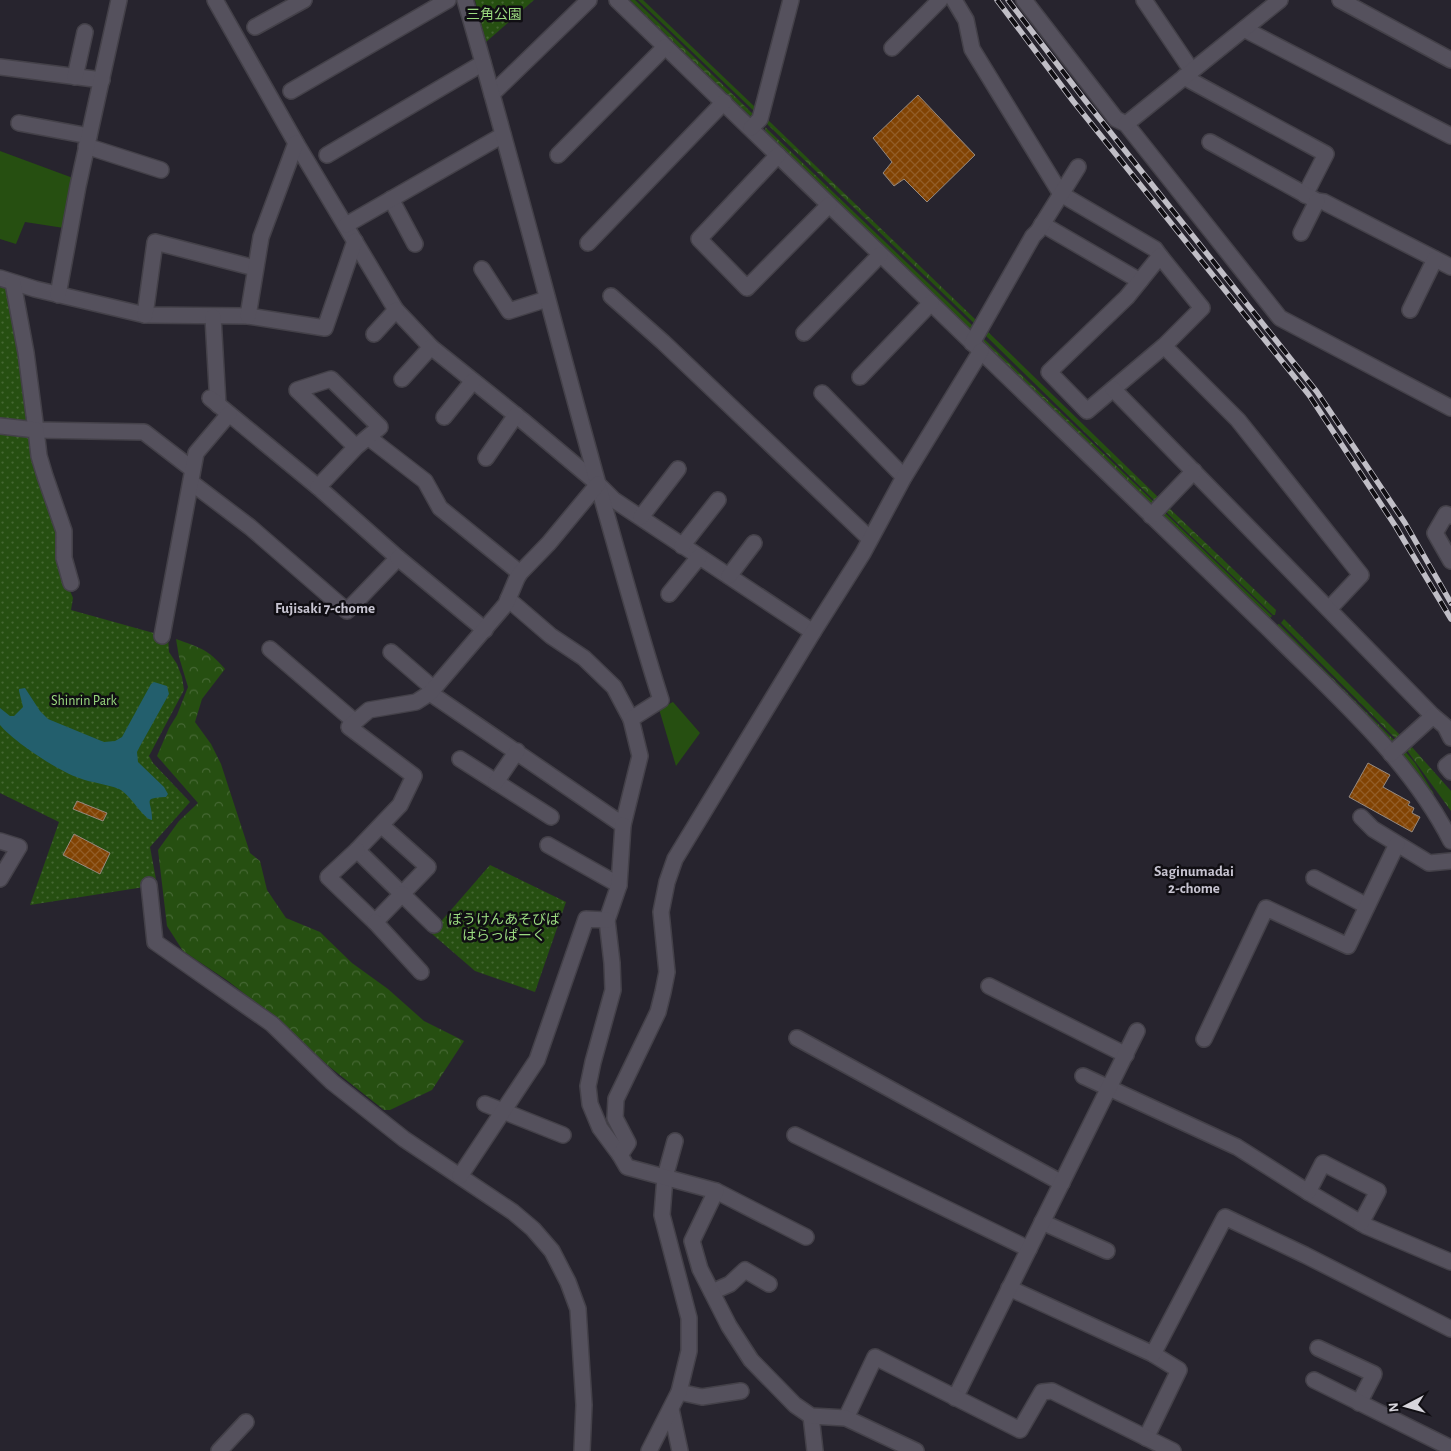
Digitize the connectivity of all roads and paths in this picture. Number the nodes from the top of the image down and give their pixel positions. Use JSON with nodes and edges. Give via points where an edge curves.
{"nodes":[{"id":1,"x":119,"y":0,"type":"edge"},
{"id":2,"x":215,"y":0,"type":"edge"},
{"id":3,"x":304,"y":0,"type":"edge"},
{"id":4,"x":448,"y":0,"type":"edge"},
{"id":5,"x":465,"y":0,"type":"edge"},
{"id":6,"x":589,"y":0,"type":"edge"},
{"id":7,"x":617,"y":0,"type":"edge"},
{"id":8,"x":791,"y":0,"type":"edge"},
{"id":9,"x":940,"y":0,"type":"edge"},
{"id":10,"x":954,"y":0,"type":"edge"},
{"id":11,"x":1024,"y":0,"type":"edge"},
{"id":12,"x":1280,"y":0,"type":"edge"},
{"id":13,"x":1340,"y":0,"type":"edge"},
{"id":14,"x":1150,"y":3,"type":"edge"},
{"id":15,"x":255,"y":27,"type":"dead end"},
{"id":16,"x":1244,"y":29,"type":"junction"},
{"id":17,"x":85,"y":32,"type":"dead end"},
{"id":18,"x":665,"y":47,"type":"junction"},
{"id":19,"x":892,"y":48,"type":"dead end"},
{"id":20,"x":1451,"y":60,"type":"edge"},
{"id":21,"x":483,"y":63,"type":"junction"},
{"id":22,"x":0,"y":67,"type":"edge"},
{"id":23,"x":1188,"y":74,"type":"junction"},
{"id":24,"x":76,"y":76,"type":"junction"},
{"id":25,"x":102,"y":80,"type":"junction"},
{"id":26,"x":291,"y":91,"type":"dead end"},
{"id":27,"x":492,"y":94,"type":"junction"},
{"id":28,"x":724,"y":102,"type":"junction"},
{"id":29,"x":19,"y":123,"type":"dead end"},
{"id":30,"x":1126,"y":124,"type":"junction"},
{"id":31,"x":751,"y":128,"type":"junction"},
{"id":32,"x":503,"y":135,"type":"junction"},
{"id":33,"x":1451,"y":136,"type":"edge"},
{"id":34,"x":88,"y":141,"type":"junction"},
{"id":35,"x":1210,"y":142,"type":"dead end"},
{"id":36,"x":296,"y":143,"type":"junction"},
{"id":37,"x":327,"y":155,"type":"dead end"},
{"id":38,"x":558,"y":155,"type":"dead end"},
{"id":39,"x":778,"y":155,"type":"junction"},
{"id":40,"x":1078,"y":167,"type":"dead end"},
{"id":41,"x":161,"y":170,"type":"dead end"},
{"id":42,"x":1061,"y":194,"type":"junction"},
{"id":43,"x":1311,"y":198,"type":"junction"},
{"id":44,"x":391,"y":199,"type":"junction"},
{"id":45,"x":829,"y":205,"type":"junction"},
{"id":46,"x":1042,"y":224,"type":"junction"},
{"id":47,"x":346,"y":225,"type":"junction"},
{"id":48,"x":1301,"y":233,"type":"dead end"},
{"id":49,"x":355,"y":241,"type":"junction"},
{"id":50,"x":588,"y":243,"type":"dead end"},
{"id":51,"x":415,"y":244,"type":"dead end"},
{"id":52,"x":880,"y":255,"type":"junction"},
{"id":53,"x":1160,"y":256,"type":"junction"},
{"id":54,"x":1436,"y":259,"type":"junction"},
{"id":55,"x":1451,"y":267,"type":"edge"},
{"id":56,"x":255,"y":268,"type":"junction"},
{"id":57,"x":482,"y":268,"type":"dead end"},
{"id":58,"x":7,"y":281,"type":"edge"},
{"id":59,"x":1140,"y":281,"type":"junction"},
{"id":60,"x":58,"y":295,"type":"junction"},
{"id":61,"x":611,"y":296,"type":"dead end"},
{"id":62,"x":547,"y":298,"type":"junction"},
{"id":63,"x":930,"y":303,"type":"junction"},
{"id":64,"x":396,"y":310,"type":"junction"},
{"id":65,"x":1410,"y":310,"type":"dead end"},
{"id":66,"x":145,"y":315,"type":"junction"},
{"id":67,"x":248,"y":316,"type":"junction"},
{"id":68,"x":214,"y":317,"type":"junction"},
{"id":69,"x":374,"y":334,"type":"dead end"},
{"id":70,"x":804,"y":334,"type":"dead end"},
{"id":71,"x":1164,"y":346,"type":"junction"},
{"id":72,"x":431,"y":347,"type":"junction"},
{"id":73,"x":976,"y":347,"type":"junction"},
{"id":74,"x":860,"y":377,"type":"dead end"},
{"id":75,"x":402,"y":379,"type":"dead end"},
{"id":76,"x":473,"y":381,"type":"junction"},
{"id":77,"x":1113,"y":389,"type":"junction"},
{"id":78,"x":822,"y":393,"type":"dead end"},
{"id":79,"x":219,"y":406,"type":"junction"},
{"id":80,"x":1451,"y":408,"type":"edge"},
{"id":81,"x":516,"y":415,"type":"junction"},
{"id":82,"x":444,"y":417,"type":"dead end"},
{"id":83,"x":0,"y":426,"type":"edge"},
{"id":84,"x":36,"y":430,"type":"junction"},
{"id":85,"x":368,"y":437,"type":"junction"},
{"id":86,"x":356,"y":447,"type":"junction"},
{"id":87,"x":486,"y":458,"type":"dead end"},
{"id":88,"x":678,"y":469,"type":"dead end"},
{"id":89,"x":1194,"y":471,"type":"junction"},
{"id":90,"x":192,"y":476,"type":"junction"},
{"id":91,"x":904,"y":477,"type":"junction"},
{"id":92,"x":598,"y":484,"type":"junction"},
{"id":93,"x":318,"y":487,"type":"junction"},
{"id":94,"x":718,"y":500,"type":"dead end"},
{"id":95,"x":1151,"y":516,"type":"junction"},
{"id":96,"x":1451,"y":516,"type":"edge"},
{"id":97,"x":641,"y":517,"type":"junction"},
{"id":98,"x":870,"y":539,"type":"junction"},
{"id":99,"x":754,"y":544,"type":"dead end"},
{"id":100,"x":682,"y":546,"type":"junction"},
{"id":101,"x":699,"y":557,"type":"junction"},
{"id":102,"x":398,"y":558,"type":"junction"},
{"id":103,"x":1451,"y":561,"type":"edge"},
{"id":104,"x":520,"y":573,"type":"junction"},
{"id":105,"x":729,"y":576,"type":"junction"},
{"id":106,"x":71,"y":583,"type":"dead end"},
{"id":107,"x":669,"y":594,"type":"dead end"},
{"id":108,"x":508,"y":599,"type":"junction"},
{"id":109,"x":1329,"y":609,"type":"junction"},
{"id":110,"x":485,"y":630,"type":"junction"},
{"id":111,"x":813,"y":632,"type":"junction"},
{"id":112,"x":162,"y":636,"type":"dead end"},
{"id":113,"x":270,"y":649,"type":"dead end"},
{"id":114,"x":392,"y":652,"type":"dead end"},
{"id":115,"x":432,"y":691,"type":"junction"},
{"id":116,"x":1433,"y":716,"type":"junction"},
{"id":117,"x":631,"y":719,"type":"junction"},
{"id":118,"x":354,"y":721,"type":"junction"},
{"id":119,"x":1451,"y":738,"type":"edge"},
{"id":120,"x":517,"y":751,"type":"junction"},
{"id":121,"x":1391,"y":754,"type":"junction"},
{"id":122,"x":460,"y":759,"type":"dead end"},
{"id":123,"x":1451,"y":762,"type":"edge"},
{"id":124,"x":1451,"y":772,"type":"edge"},
{"id":125,"x":496,"y":782,"type":"junction"},
{"id":126,"x":551,"y":817,"type":"dead end"},
{"id":127,"x":1361,"y":817,"type":"dead end"},
{"id":128,"x":381,"y":825,"type":"junction"},
{"id":129,"x":623,"y":825,"type":"junction"},
{"id":130,"x":0,"y":841,"type":"edge"},
{"id":131,"x":1451,"y":841,"type":"edge"},
{"id":132,"x":548,"y":844,"type":"dead end"},
{"id":133,"x":1397,"y":844,"type":"junction"},
{"id":134,"x":357,"y":850,"type":"junction"},
{"id":135,"x":1451,"y":861,"type":"edge"},
{"id":136,"x":1314,"y":878,"type":"dead end"},
{"id":137,"x":0,"y":879,"type":"edge"},
{"id":138,"x":149,"y":885,"type":"dead end"},
{"id":139,"x":619,"y":885,"type":"junction"},
{"id":140,"x":402,"y":894,"type":"junction"},
{"id":141,"x":1367,"y":906,"type":"junction"},
{"id":142,"x":607,"y":920,"type":"junction"},
{"id":143,"x":375,"y":922,"type":"junction"},
{"id":144,"x":434,"y":925,"type":"dead end"},
{"id":145,"x":421,"y":972,"type":"dead end"},
{"id":146,"x":990,"y":986,"type":"dead end"},
{"id":147,"x":1137,"y":1032,"type":"dead end"},
{"id":148,"x":797,"y":1038,"type":"dead end"},
{"id":149,"x":1204,"y":1039,"type":"dead end"},
{"id":150,"x":1126,"y":1055,"type":"junction"},
{"id":151,"x":1083,"y":1076,"type":"dead end"},
{"id":152,"x":1109,"y":1088,"type":"junction"},
{"id":153,"x":485,"y":1104,"type":"dead end"},
{"id":154,"x":504,"y":1111,"type":"junction"},
{"id":155,"x":563,"y":1135,"type":"dead end"},
{"id":156,"x":794,"y":1135,"type":"dead end"},
{"id":157,"x":675,"y":1141,"type":"dead end"},
{"id":158,"x":620,"y":1155,"type":"junction"},
{"id":159,"x":460,"y":1176,"type":"junction"},
{"id":160,"x":665,"y":1177,"type":"junction"},
{"id":161,"x":1062,"y":1183,"type":"junction"},
{"id":162,"x":716,"y":1191,"type":"junction"},
{"id":163,"x":1308,"y":1192,"type":"junction"},
{"id":164,"x":1042,"y":1222,"type":"junction"},
{"id":165,"x":1361,"y":1223,"type":"junction"},
{"id":166,"x":806,"y":1237,"type":"dead end"},
{"id":167,"x":1029,"y":1249,"type":"junction"},
{"id":168,"x":1107,"y":1251,"type":"dead end"},
{"id":169,"x":1451,"y":1262,"type":"edge"},
{"id":170,"x":769,"y":1284,"type":"dead end"},
{"id":171,"x":1009,"y":1288,"type":"junction"},
{"id":172,"x":712,"y":1292,"type":"junction"},
{"id":173,"x":1451,"y":1329,"type":"edge"},
{"id":174,"x":1318,"y":1348,"type":"dead end"},
{"id":175,"x":1153,"y":1354,"type":"junction"},
{"id":176,"x":1314,"y":1380,"type":"dead end"},
{"id":177,"x":741,"y":1391,"type":"dead end"},
{"id":178,"x":679,"y":1392,"type":"junction"},
{"id":179,"x":955,"y":1398,"type":"junction"},
{"id":180,"x":1359,"y":1402,"type":"junction"},
{"id":181,"x":671,"y":1409,"type":"junction"},
{"id":182,"x":810,"y":1416,"type":"junction"},
{"id":183,"x":846,"y":1418,"type":"junction"},
{"id":184,"x":246,"y":1422,"type":"dead end"},
{"id":185,"x":1146,"y":1438,"type":"junction"},
{"id":186,"x":1451,"y":1448,"type":"edge"},
{"id":187,"x":219,"y":1451,"type":"edge"},
{"id":188,"x":582,"y":1451,"type":"edge"},
{"id":189,"x":649,"y":1451,"type":"edge"},
{"id":190,"x":680,"y":1451,"type":"edge"},
{"id":191,"x":815,"y":1451,"type":"edge"},
{"id":192,"x":916,"y":1451,"type":"edge"},
{"id":193,"x":1173,"y":1451,"type":"edge"}],
"edges":[{"from":1,"to":25,"type":"street"},
{"from":2,"to":36,"type":"street"},
{"from":3,"to":15,"type":"street"},
{"from":4,"to":26,"type":"street"},
{"from":5,"to":21,"type":"street"},
{"from":6,"to":27,"type":"street"},
{"from":7,"to":18,"type":"street"},
{"from":8,"to":31,"type":"street","via":[[760,119]]},
{"from":9,"to":19,"type":"street"},
{"from":10,"to":42,"type":"street","via":[[966,20],[972,49]]},
{"from":11,"to":30,"type":"street","via":[[1116,119]]},
{"from":12,"to":16,"type":"street"},
{"from":13,"to":20,"type":"street"},
{"from":14,"to":23,"type":"street"},
{"from":16,"to":23,"type":"street"},
{"from":16,"to":33,"type":"street"},
{"from":17,"to":24,"type":"street"},
{"from":18,"to":28,"type":"street"},
{"from":18,"to":38,"type":"street"},
{"from":21,"to":27,"type":"street"},
{"from":21,"to":37,"type":"street"},
{"from":22,"to":24,"type":"street"},
{"from":23,"to":30,"type":"street"},
{"from":23,"to":43,"type":"street","via":[[1326,154]]},
{"from":24,"to":25,"type":"street"},
{"from":25,"to":34,"type":"street"},
{"from":27,"to":32,"type":"street"},
{"from":28,"to":31,"type":"street"},
{"from":28,"to":50,"type":"street"},
{"from":29,"to":34,"type":"street"},
{"from":30,"to":80,"type":"street","via":[[1280,318]]},
{"from":31,"to":39,"type":"street"},
{"from":32,"to":44,"type":"street"},
{"from":32,"to":62,"type":"street"},
{"from":34,"to":41,"type":"street"},
{"from":34,"to":60,"type":"street"},
{"from":35,"to":43,"type":"street"},
{"from":36,"to":47,"type":"street"},
{"from":36,"to":56,"type":"street","via":[[261,237]]},
{"from":39,"to":45,"type":"street"},
{"from":39,"to":45,"type":"street","via":[[699,239],[747,288]]},
{"from":40,"to":42,"type":"street"},
{"from":42,"to":46,"type":"street"},
{"from":42,"to":53,"type":"street","via":[[1155,249]]},
{"from":43,"to":48,"type":"street"},
{"from":43,"to":54,"type":"street"},
{"from":44,"to":47,"type":"street"},
{"from":44,"to":51,"type":"street"},
{"from":45,"to":52,"type":"street"},
{"from":46,"to":59,"type":"street"},
{"from":46,"to":73,"type":"street"},
{"from":47,"to":49,"type":"street"},
{"from":49,"to":64,"type":"street"},
{"from":49,"to":67,"type":"street","via":[[325,328]]},
{"from":52,"to":63,"type":"street"},
{"from":52,"to":70,"type":"street"},
{"from":53,"to":59,"type":"street"},
{"from":53,"to":71,"type":"street","via":[[1202,308]]},
{"from":54,"to":55,"type":"street"},
{"from":54,"to":65,"type":"street"},
{"from":56,"to":66,"type":"street","via":[[155,242]]},
{"from":56,"to":67,"type":"street"},
{"from":57,"to":62,"type":"street","via":[[509,311]]},
{"from":58,"to":60,"type":"street"},
{"from":58,"to":84,"type":"street","via":[[26,353]]},
{"from":59,"to":77,"type":"street","via":[[1049,372],[1087,411]]},
{"from":60,"to":66,"type":"street"},
{"from":61,"to":98,"type":"street"},
{"from":62,"to":92,"type":"street"},
{"from":63,"to":73,"type":"street"},
{"from":63,"to":74,"type":"street"},
{"from":64,"to":69,"type":"street"},
{"from":64,"to":72,"type":"street"},
{"from":66,"to":68,"type":"street"},
{"from":67,"to":68,"type":"street"},
{"from":68,"to":79,"type":"street"},
{"from":71,"to":77,"type":"street"},
{"from":71,"to":109,"type":"street","via":[[1238,420],[1361,575]]},
{"from":72,"to":75,"type":"street"},
{"from":72,"to":76,"type":"street"},
{"from":73,"to":91,"type":"street"},
{"from":73,"to":95,"type":"street"},
{"from":76,"to":81,"type":"street"},
{"from":76,"to":82,"type":"street"},
{"from":77,"to":89,"type":"street"},
{"from":78,"to":91,"type":"street"},
{"from":79,"to":90,"type":"street","via":[[196,453]]},
{"from":79,"to":93,"type":"street"},
{"from":81,"to":87,"type":"street"},
{"from":81,"to":92,"type":"street"},
{"from":83,"to":84,"type":"street"},
{"from":84,"to":90,"type":"street","via":[[144,432]]},
{"from":84,"to":106,"type":"street","via":[[45,476],[64,531],[64,558]]},
{"from":85,"to":86,"type":"street"},
{"from":85,"to":86,"type":"street","via":[[380,428],[331,379],[297,390]]},
{"from":85,"to":104,"type":"street","via":[[425,481],[440,508]]},
{"from":86,"to":93,"type":"street"},
{"from":88,"to":97,"type":"street"},
{"from":89,"to":95,"type":"street"},
{"from":89,"to":109,"type":"street"},
{"from":90,"to":102,"type":"street","via":[[347,612]]},
{"from":90,"to":112,"type":"street"},
{"from":91,"to":98,"type":"street"},
{"from":92,"to":97,"type":"street","via":[[614,500]]},
{"from":92,"to":104,"type":"street"},
{"from":92,"to":117,"type":"street","via":[[661,700]]},
{"from":93,"to":102,"type":"street"},
{"from":94,"to":100,"type":"street"},
{"from":95,"to":121,"type":"street","via":[[1268,628]]},
{"from":96,"to":103,"type":"street","via":[[1446,514],[1435,533]]},
{"from":97,"to":100,"type":"street"},
{"from":98,"to":111,"type":"street"},
{"from":99,"to":105,"type":"street"},
{"from":100,"to":101,"type":"street"},
{"from":101,"to":105,"type":"street"},
{"from":101,"to":107,"type":"street"},
{"from":102,"to":110,"type":"street"},
{"from":104,"to":108,"type":"street"},
{"from":105,"to":111,"type":"street"},
{"from":108,"to":110,"type":"street"},
{"from":108,"to":117,"type":"street","via":[[551,636],[584,658],[614,687]]},
{"from":109,"to":116,"type":"street"},
{"from":110,"to":115,"type":"street"},
{"from":111,"to":158,"type":"street","via":[[675,859],[661,912],[668,972],[658,1012],[616,1099],[615,1118],[628,1143]]},
{"from":113,"to":118,"type":"street"},
{"from":114,"to":115,"type":"street"},
{"from":115,"to":118,"type":"street","via":[[416,702],[370,710]]},
{"from":115,"to":120,"type":"street"},
{"from":116,"to":119,"type":"street","via":[[1445,726]]},
{"from":116,"to":121,"type":"street"},
{"from":117,"to":129,"type":"street","via":[[640,756]]},
{"from":118,"to":128,"type":"street","via":[[349,727],[414,776],[400,805]]},
{"from":120,"to":125,"type":"street"},
{"from":120,"to":129,"type":"street"},
{"from":121,"to":131,"type":"street","via":[[1430,804]]},
{"from":122,"to":125,"type":"street"},
{"from":123,"to":124,"type":"street","via":[[1446,766]]},
{"from":125,"to":126,"type":"street"},
{"from":127,"to":133,"type":"street"},
{"from":128,"to":134,"type":"street"},
{"from":128,"to":140,"type":"street","via":[[428,868]]},
{"from":129,"to":139,"type":"street"},
{"from":130,"to":137,"type":"street","via":[[19,847]]},
{"from":132,"to":139,"type":"street"},
{"from":133,"to":135,"type":"street","via":[[1428,863]]},
{"from":133,"to":141,"type":"street"},
{"from":134,"to":140,"type":"street"},
{"from":134,"to":143,"type":"street","via":[[328,877]]},
{"from":136,"to":141,"type":"street"},
{"from":138,"to":159,"type":"street","via":[[155,942],[272,1024],[332,1082],[404,1139]]},
{"from":139,"to":142,"type":"street"},
{"from":140,"to":143,"type":"street"},
{"from":140,"to":144,"type":"street"},
{"from":141,"to":149,"type":"street","via":[[1348,946],[1266,908]]},
{"from":142,"to":154,"type":"street","via":[[586,919],[537,1060]]},
{"from":142,"to":158,"type":"street","via":[[613,990],[588,1086],[590,1104],[600,1128]]},
{"from":143,"to":145,"type":"street"},
{"from":146,"to":150,"type":"street"},
{"from":147,"to":150,"type":"street"},
{"from":148,"to":161,"type":"street"},
{"from":150,"to":152,"type":"street"},
{"from":151,"to":152,"type":"street"},
{"from":152,"to":161,"type":"street"},
{"from":152,"to":163,"type":"street","via":[[1237,1147]]},
{"from":153,"to":154,"type":"street"},
{"from":154,"to":155,"type":"street"},
{"from":154,"to":159,"type":"street"},
{"from":156,"to":167,"type":"street"},
{"from":157,"to":160,"type":"street"},
{"from":158,"to":160,"type":"street","via":[[627,1167]]},
{"from":159,"to":188,"type":"street","via":[[533,1229],[552,1251],[568,1282],[578,1309],[584,1406]]},
{"from":160,"to":162,"type":"street"},
{"from":160,"to":178,"type":"street","via":[[662,1214],[689,1318],[689,1351]]},
{"from":161,"to":164,"type":"street"},
{"from":162,"to":166,"type":"street"},
{"from":162,"to":172,"type":"street","via":[[692,1241],[700,1269]]},
{"from":163,"to":165,"type":"street"},
{"from":163,"to":165,"type":"street","via":[[1323,1163],[1378,1191]]},
{"from":164,"to":167,"type":"street"},
{"from":164,"to":168,"type":"street"},
{"from":165,"to":169,"type":"street"},
{"from":167,"to":171,"type":"street"},
{"from":170,"to":172,"type":"street","via":[[744,1270],[730,1284]]},
{"from":171,"to":175,"type":"street"},
{"from":171,"to":179,"type":"street"},
{"from":172,"to":182,"type":"street","via":[[751,1360]]},
{"from":173,"to":175,"type":"street","via":[[1305,1254],[1225,1218]]},
{"from":174,"to":180,"type":"street","via":[[1374,1374]]},
{"from":175,"to":185,"type":"street","via":[[1180,1370]]},
{"from":176,"to":180,"type":"street"},
{"from":177,"to":178,"type":"street","via":[[702,1397]]},
{"from":178,"to":181,"type":"street"},
{"from":179,"to":183,"type":"street","via":[[876,1357]]},
{"from":179,"to":185,"type":"street","via":[[1020,1430],[1042,1392],[1052,1391]]},
{"from":180,"to":186,"type":"street"},
{"from":181,"to":189,"type":"street"},
{"from":181,"to":190,"type":"street"},
{"from":182,"to":183,"type":"street"},
{"from":182,"to":191,"type":"street"},
{"from":183,"to":192,"type":"street"},
{"from":184,"to":187,"type":"street"},
{"from":185,"to":193,"type":"street"}]}
